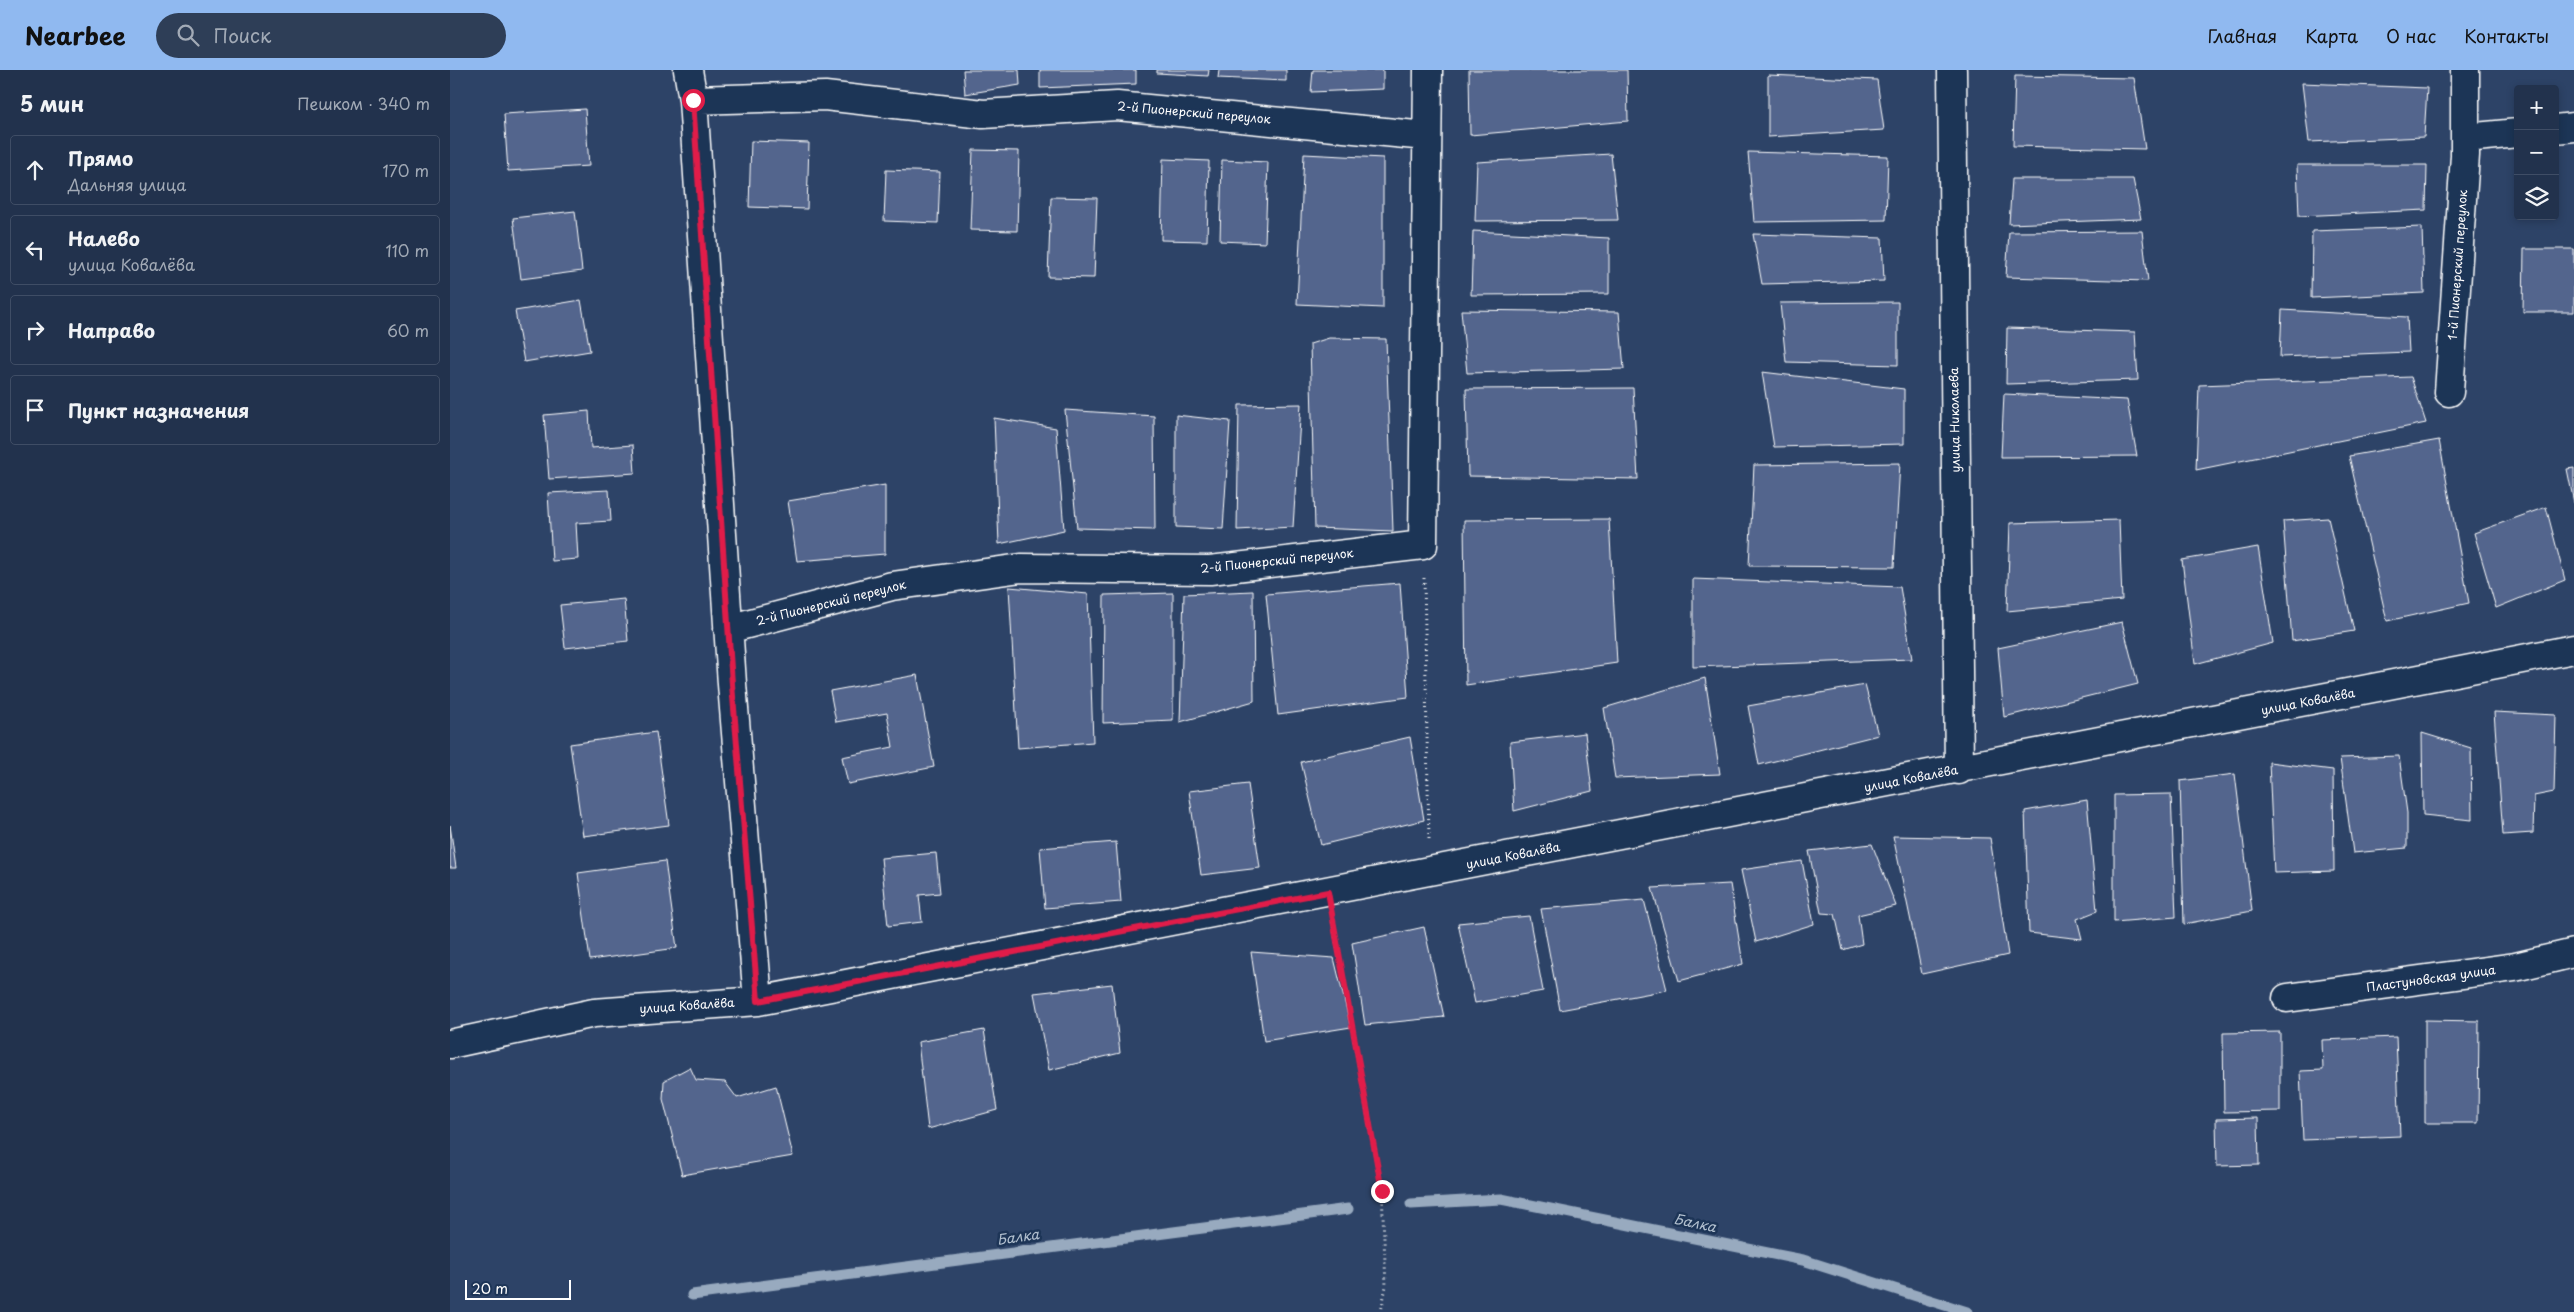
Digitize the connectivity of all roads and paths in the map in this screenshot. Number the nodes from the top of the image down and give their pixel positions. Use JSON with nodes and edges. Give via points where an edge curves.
{"nodes":[{"id":1,"x":688,"y":70,"type":"edge"},
{"id":2,"x":1428,"y":70,"type":"edge"},
{"id":3,"x":1952,"y":70,"type":"edge"},
{"id":4,"x":2465,"y":70,"type":"edge"},
{"id":5,"x":693,"y":100,"type":"junction"},
{"id":6,"x":2574,"y":127,"type":"edge"},
{"id":7,"x":2559,"y":129,"type":"edge"},
{"id":8,"x":2514,"y":133,"type":"edge"},
{"id":9,"x":1426,"y":136,"type":"junction"},
{"id":10,"x":2465,"y":138,"type":"junction"},
{"id":11,"x":2449,"y":392,"type":"dead end"},
{"id":12,"x":1423,"y":545,"type":"junction"},
{"id":13,"x":728,"y":629,"type":"junction"},
{"id":14,"x":2574,"y":649,"type":"edge"},
{"id":15,"x":1959,"y":770,"type":"junction"},
{"id":16,"x":1430,"y":872,"type":"junction"},
{"id":17,"x":1328,"y":892,"type":"junction"},
{"id":18,"x":2574,"y":953,"type":"edge"},
{"id":19,"x":2287,"y":998,"type":"dead end"},
{"id":20,"x":758,"y":1001,"type":"junction"},
{"id":21,"x":450,"y":1044,"type":"edge"},
{"id":22,"x":1382,"y":1312,"type":"edge"}],
"edges":[{"from":1,"to":5,"type":"street"},
{"from":2,"to":9,"type":"street"},
{"from":3,"to":15,"type":"street","name":"улица Николаева"},
{"from":4,"to":10,"type":"street","name":"1-й Пионерский переулок"},
{"from":5,"to":9,"type":"street","name":"2-й Пионерский переулок","via":[[825,96],[983,114],[1117,106]]},
{"from":5,"to":13,"type":"street"},
{"from":6,"to":7,"type":"street"},
{"from":8,"to":10,"type":"street"},
{"from":9,"to":12,"type":"street"},
{"from":10,"to":11,"type":"street","name":"1-й Пионерский переулок"},
{"from":12,"to":13,"type":"street","name":"2-й Пионерский переулок","via":[[1210,570],[1021,568],[892,586]]},
{"from":12,"to":16,"type":"path"},
{"from":13,"to":20,"type":"street"},
{"from":14,"to":15,"type":"street","name":"улица Ковалёва"},
{"from":15,"to":16,"type":"street","name":"улица Ковалёва"},
{"from":16,"to":17,"type":"street","name":"улица Ковалёва"},
{"from":17,"to":20,"type":"street","name":"улица Ковалёва"},
{"from":17,"to":22,"type":"path","via":[[1382,1191],[1386,1286]]},
{"from":18,"to":19,"type":"street","name":"Пластуновская улица","via":[[2516,967]]},
{"from":20,"to":21,"type":"street","name":"улица Ковалёва","via":[[594,1013]]}]}
